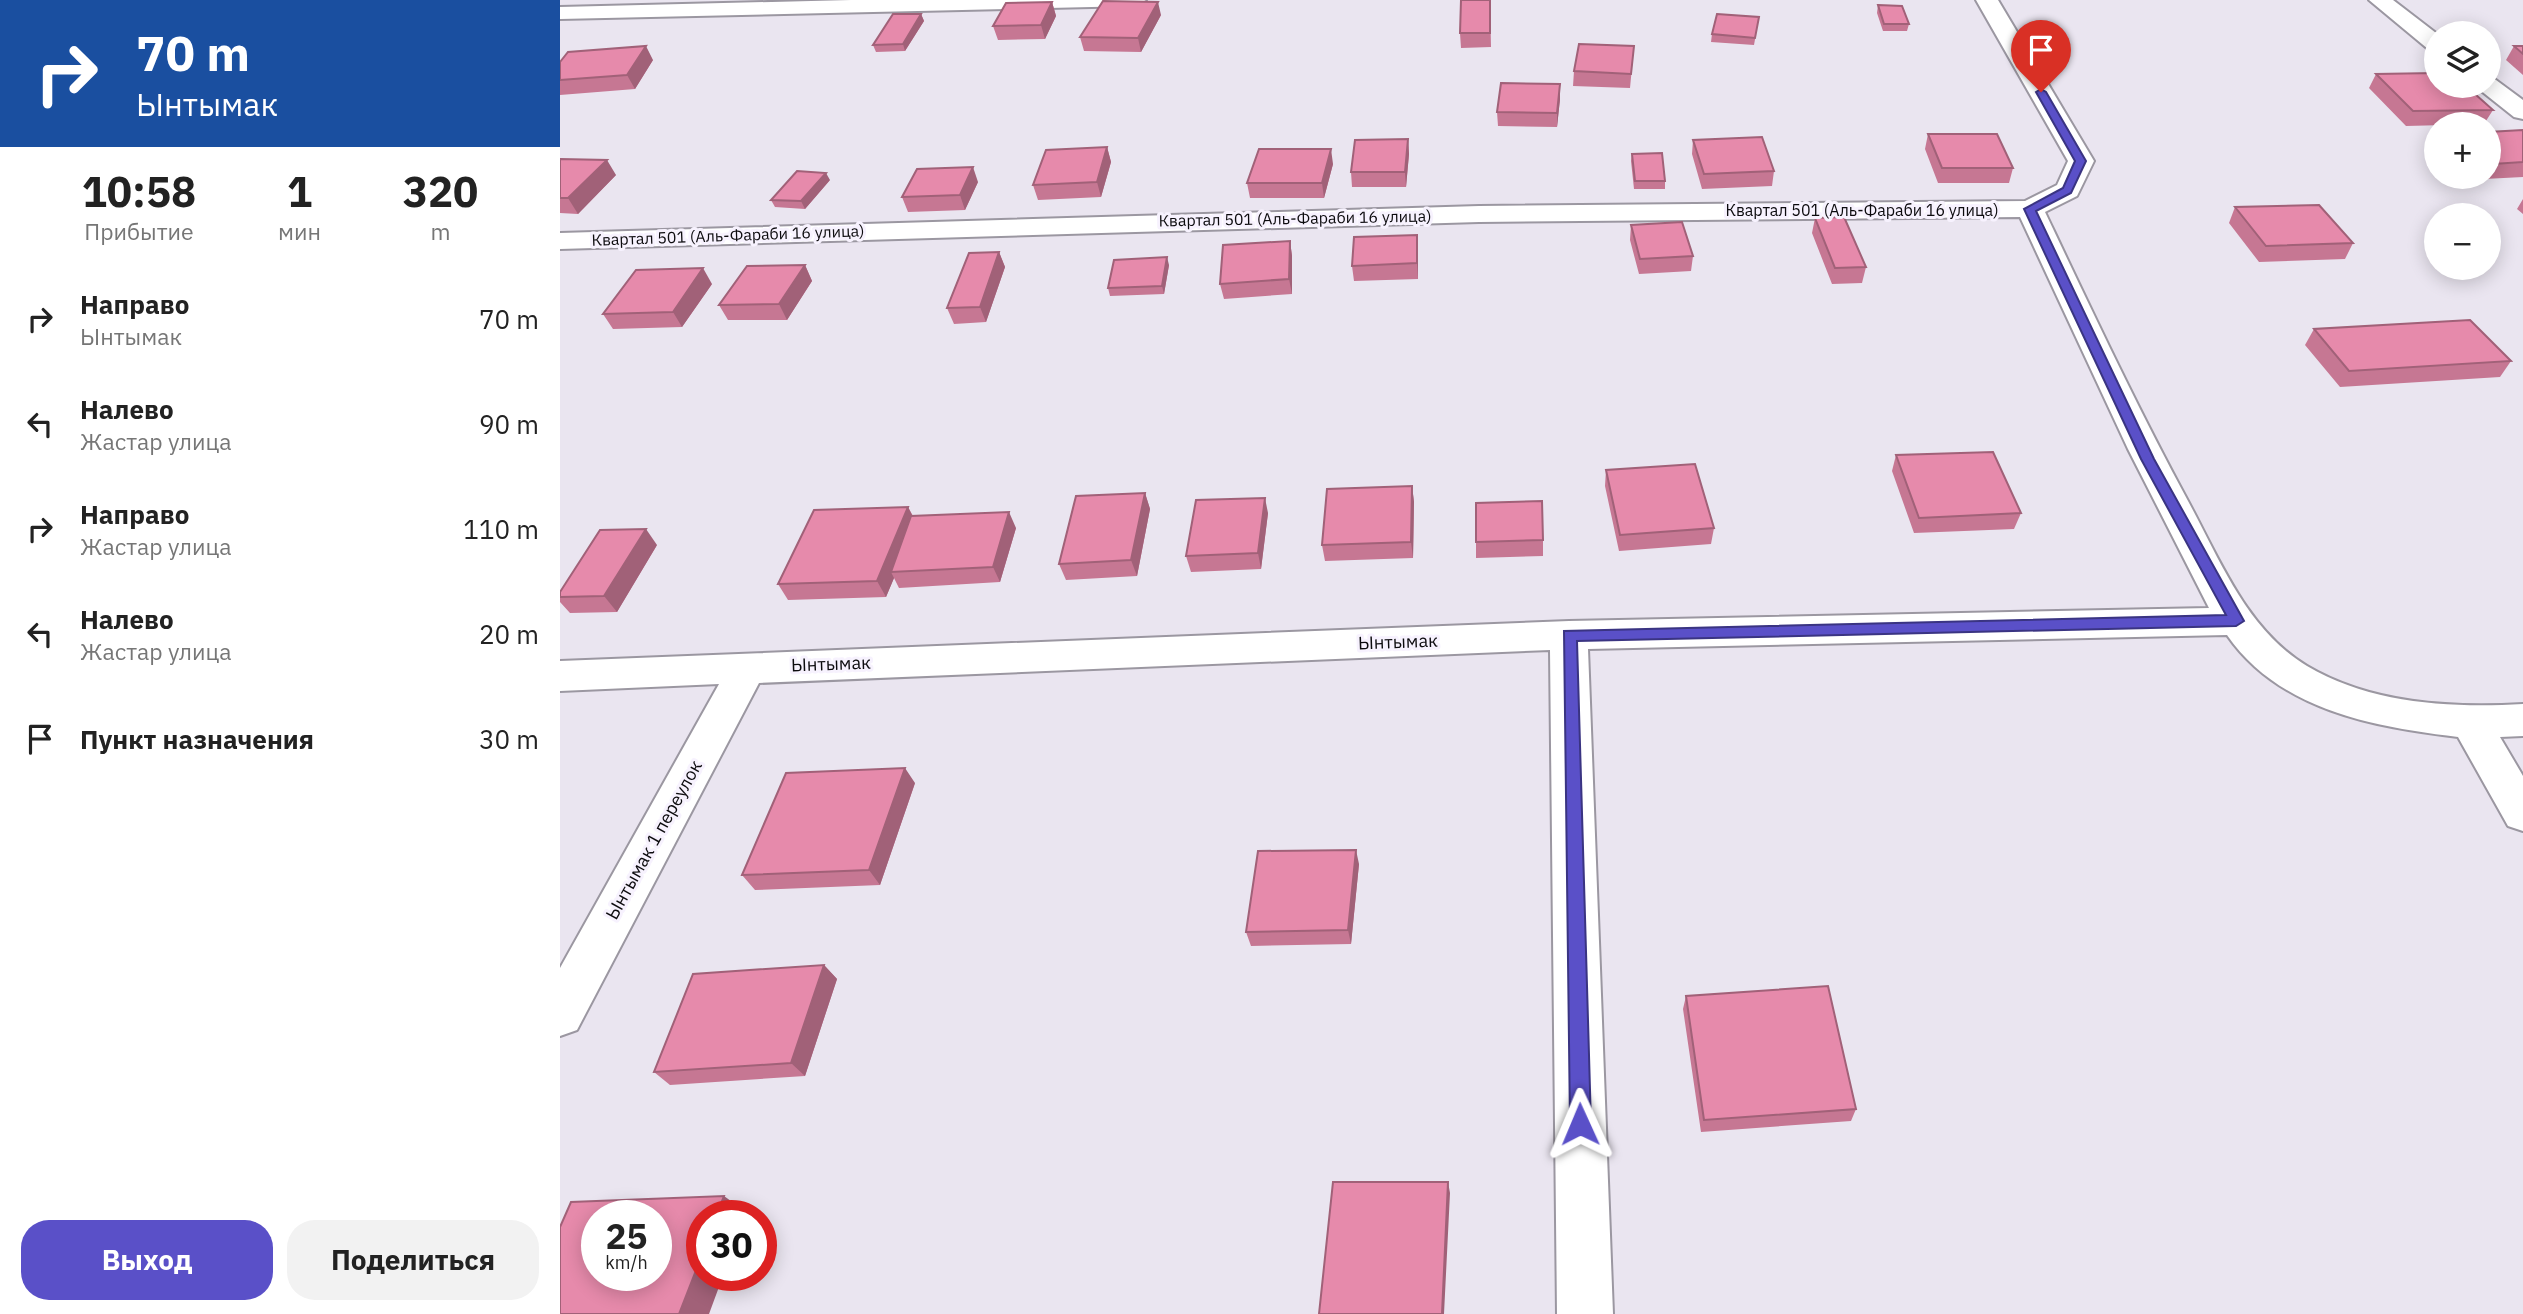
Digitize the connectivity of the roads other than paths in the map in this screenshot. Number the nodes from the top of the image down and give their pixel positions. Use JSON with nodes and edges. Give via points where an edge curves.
{"nodes":[{"id":1,"x":1135,"y":0,"type":"edge"},
{"id":2,"x":1987,"y":0,"type":"edge"},
{"id":3,"x":2380,"y":0,"type":"edge"},
{"id":4,"x":560,"y":13,"type":"edge"},
{"id":5,"x":2424,"y":35,"type":"edge"},
{"id":6,"x":2501,"y":95,"type":"edge"},
{"id":7,"x":2523,"y":112,"type":"edge"},
{"id":8,"x":2030,"y":209,"type":"junction"},
{"id":9,"x":560,"y":241,"type":"edge"},
{"id":10,"x":2236,"y":621,"type":"junction"},
{"id":11,"x":1569,"y":635,"type":"junction"},
{"id":12,"x":748,"y":667,"type":"junction"},
{"id":13,"x":560,"y":676,"type":"edge"},
{"id":14,"x":2523,"y":720,"type":"edge"},
{"id":15,"x":2470,"y":723,"type":"junction"},
{"id":16,"x":2523,"y":813,"type":"edge"},
{"id":17,"x":560,"y":1013,"type":"edge"},
{"id":18,"x":1585,"y":1314,"type":"edge"}],
"edges":[{"from":1,"to":4,"type":"street"},
{"from":2,"to":8,"type":"street","via":[[2081,161],[2067,190]]},
{"from":3,"to":5,"type":"street"},
{"from":6,"to":7,"type":"street"},
{"from":8,"to":9,"type":"street","name":"Квартал 501 (Аль-Фараби 16 улица)","via":[[1137,221]]},
{"from":8,"to":10,"type":"street","via":[[2148,459]]},
{"from":10,"to":11,"type":"street","name":"Ынтымак"},
{"from":10,"to":15,"type":"street","via":[[2273,661],[2326,693],[2388,713]]},
{"from":11,"to":12,"type":"street","name":"Ынтымак"},
{"from":11,"to":18,"type":"street"},
{"from":12,"to":13,"type":"street","name":"Ынтымак"},
{"from":12,"to":17,"type":"street","name":"Ынтымак 1 переулок"},
{"from":14,"to":15,"type":"street"},
{"from":15,"to":16,"type":"street"}]}
